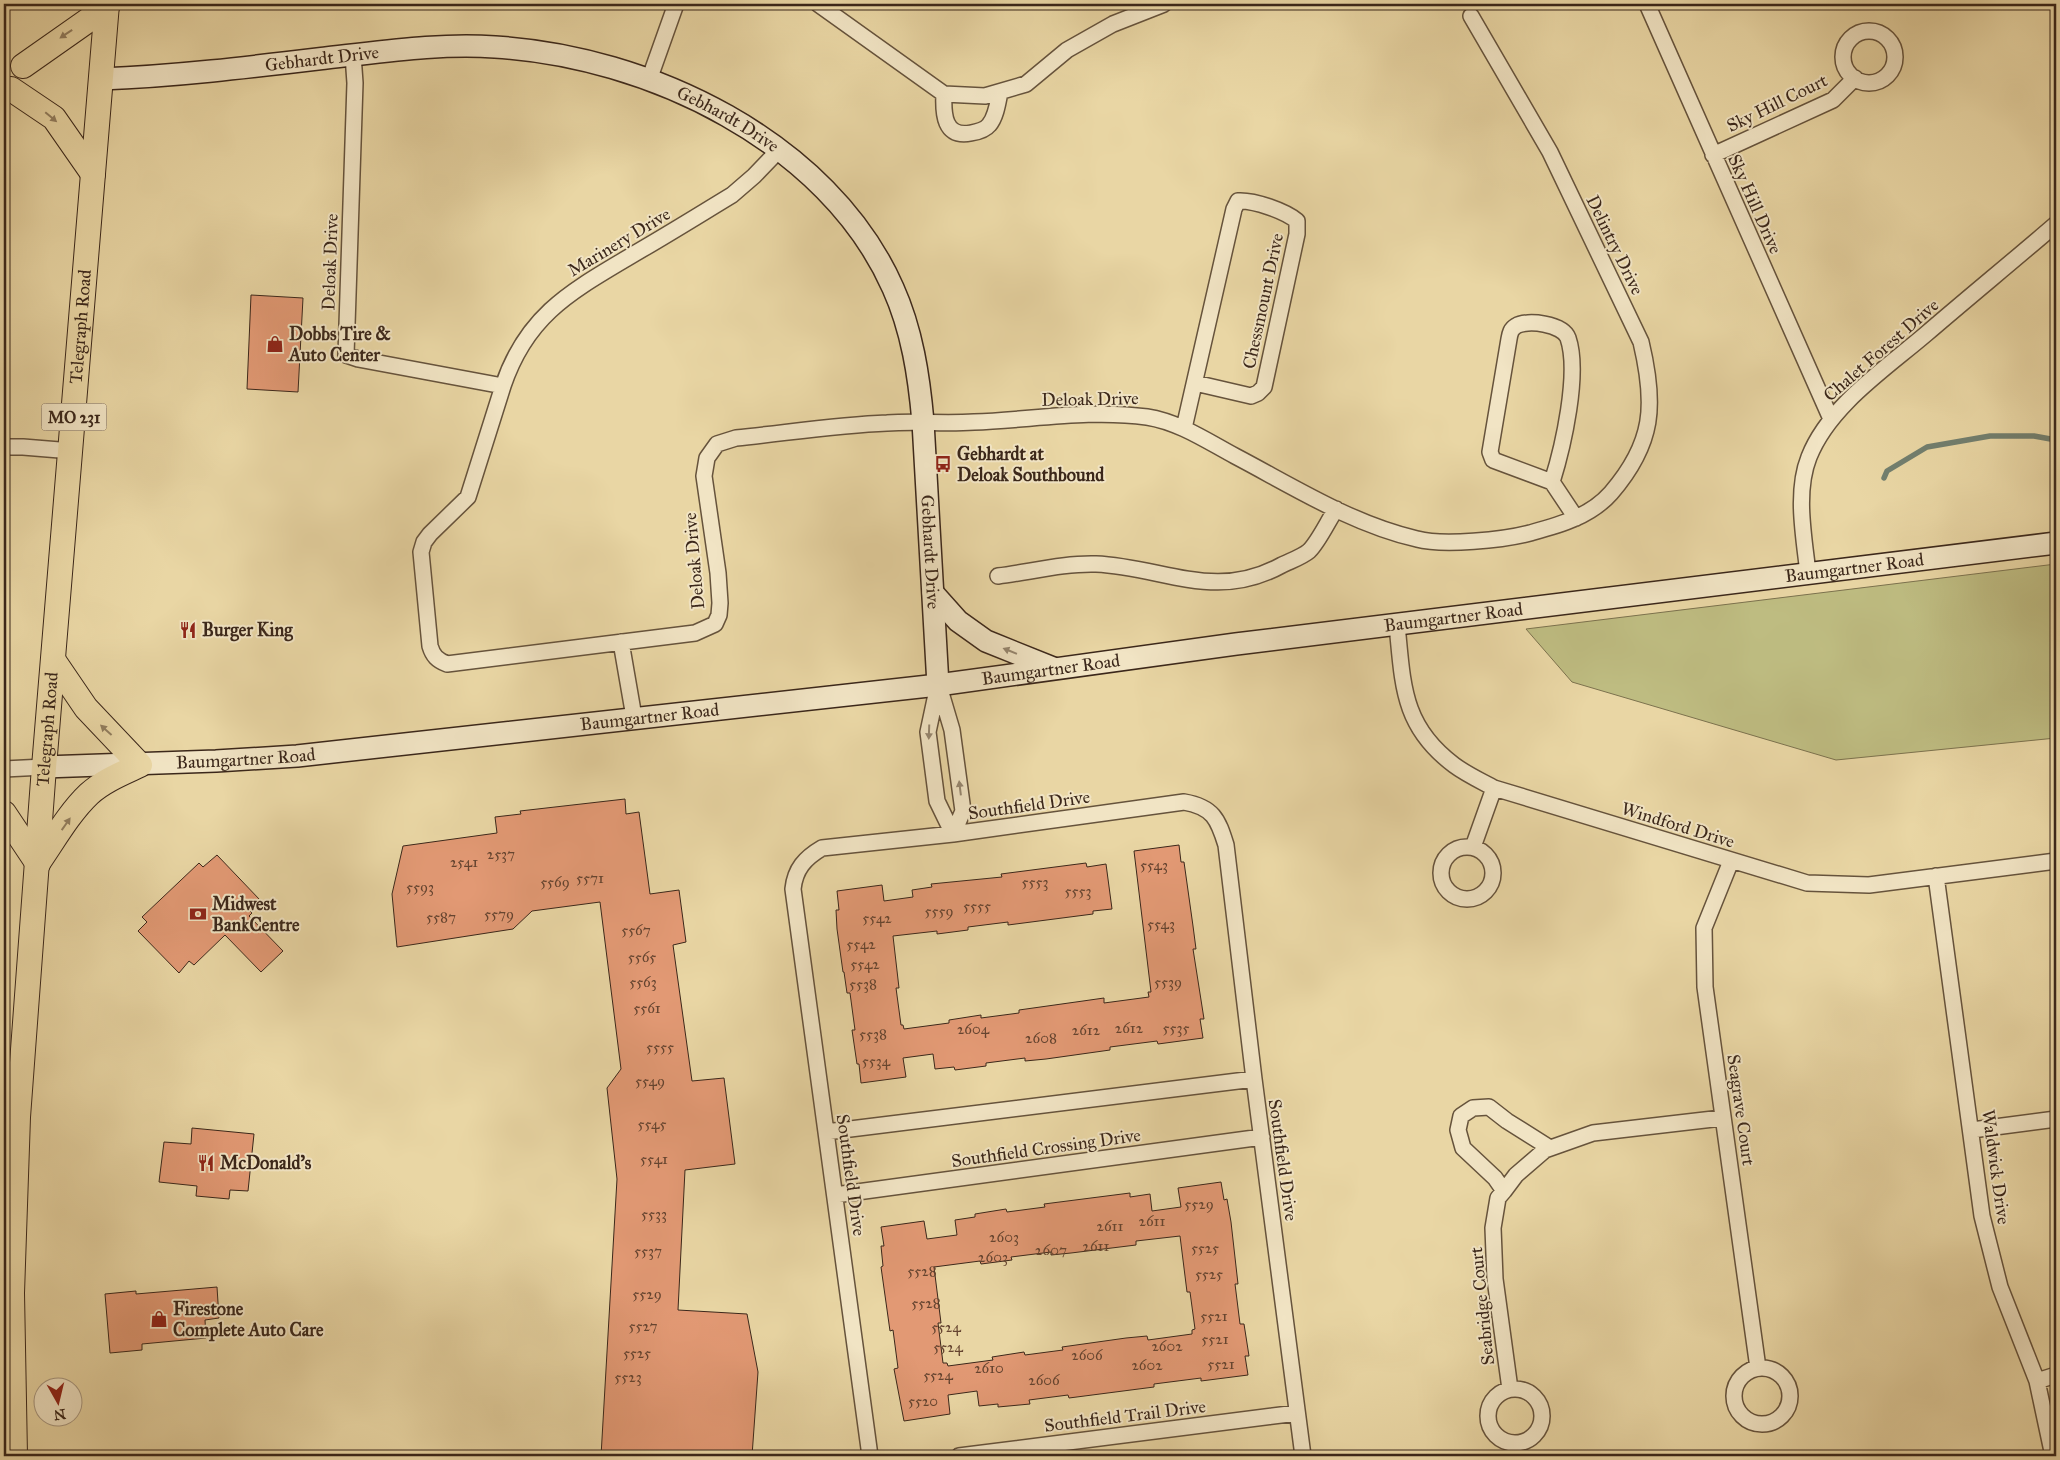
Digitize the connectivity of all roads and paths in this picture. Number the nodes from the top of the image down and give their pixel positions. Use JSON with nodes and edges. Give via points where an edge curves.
{"nodes":[{"id":1,"x":676,"y":4,"type":"edge"},
{"id":2,"x":818,"y":4,"type":"edge"},
{"id":3,"x":1164,"y":4,"type":"edge"},
{"id":4,"x":1647,"y":4,"type":"edge"},
{"id":5,"x":107,"y":5,"type":"edge"},
{"id":6,"x":1471,"y":16,"type":"dead end"},
{"id":7,"x":353,"y":55,"type":"junction"},
{"id":8,"x":24,"y":66,"type":"dead end"},
{"id":9,"x":1855,"y":78,"type":"dead end"},
{"id":10,"x":102,"y":79,"type":"junction"},
{"id":11,"x":649,"y":80,"type":"junction"},
{"id":12,"x":11,"y":89,"type":"dead end"},
{"id":13,"x":1000,"y":92,"type":"junction"},
{"id":14,"x":944,"y":94,"type":"junction"},
{"id":15,"x":779,"y":150,"type":"junction"},
{"id":16,"x":1712,"y":155,"type":"junction"},
{"id":17,"x":93,"y":174,"type":"junction"},
{"id":18,"x":2056,"y":224,"type":"edge"},
{"id":19,"x":1195,"y":383,"type":"junction"},
{"id":20,"x":503,"y":386,"type":"junction"},
{"id":21,"x":1831,"y":419,"type":"junction"},
{"id":22,"x":923,"y":422,"type":"junction"},
{"id":23,"x":1184,"y":428,"type":"junction"},
{"id":24,"x":4,"y":447,"type":"edge"},
{"id":25,"x":72,"y":451,"type":"junction"},
{"id":26,"x":1552,"y":482,"type":"junction"},
{"id":27,"x":1606,"y":498,"type":"joint"},
{"id":28,"x":1336,"y":509,"type":"junction"},
{"id":29,"x":1576,"y":518,"type":"junction"},
{"id":30,"x":2056,"y":543,"type":"edge"},
{"id":31,"x":1808,"y":574,"type":"junction"},
{"id":32,"x":998,"y":576,"type":"dead end"},
{"id":33,"x":933,"y":593,"type":"junction"},
{"id":34,"x":1397,"y":625,"type":"junction"},
{"id":35,"x":621,"y":642,"type":"junction"},
{"id":36,"x":54,"y":661,"type":"junction"},
{"id":37,"x":1055,"y":669,"type":"junction"},
{"id":38,"x":938,"y":685,"type":"junction"},
{"id":39,"x":634,"y":718,"type":"junction"},
{"id":40,"x":140,"y":765,"type":"junction"},
{"id":41,"x":44,"y":767,"type":"junction"},
{"id":42,"x":4,"y":769,"type":"edge"},
{"id":43,"x":1494,"y":788,"type":"junction"},
{"id":44,"x":4,"y":813,"type":"edge"},
{"id":45,"x":953,"y":834,"type":"junction"},
{"id":46,"x":1474,"y":847,"type":"dead end"},
{"id":47,"x":1731,"y":861,"type":"junction"},
{"id":48,"x":2056,"y":861,"type":"edge"},
{"id":49,"x":38,"y":864,"type":"junction"},
{"id":50,"x":1936,"y":876,"type":"junction"},
{"id":51,"x":1254,"y":1079,"type":"junction"},
{"id":52,"x":1722,"y":1118,"type":"junction"},
{"id":53,"x":2056,"y":1119,"type":"edge"},
{"id":54,"x":1972,"y":1130,"type":"junction"},
{"id":55,"x":826,"y":1132,"type":"junction"},
{"id":56,"x":1262,"y":1137,"type":"junction"},
{"id":57,"x":1550,"y":1148,"type":"junction"},
{"id":58,"x":1504,"y":1191,"type":"junction"},
{"id":59,"x":835,"y":1195,"type":"junction"},
{"id":60,"x":1758,"y":1368,"type":"dead end"},
{"id":61,"x":2056,"y":1375,"type":"edge"},
{"id":62,"x":2037,"y":1381,"type":"junction"},
{"id":63,"x":1510,"y":1389,"type":"dead end"},
{"id":64,"x":1297,"y":1413,"type":"junction"},
{"id":65,"x":16,"y":1456,"type":"edge"},
{"id":66,"x":870,"y":1456,"type":"edge"},
{"id":67,"x":959,"y":1456,"type":"edge"},
{"id":68,"x":1303,"y":1456,"type":"edge"},
{"id":69,"x":2053,"y":1456,"type":"edge"}],
"edges":[{"from":1,"to":11,"type":"street"},
{"from":2,"to":14,"type":"street"},
{"from":3,"to":13,"type":"street","via":[[1113,24],[1067,50],[1026,84]]},
{"from":4,"to":16,"type":"street","name":"Sky Hill Drive"},
{"from":5,"to":8,"type":"main road","one_way":true},
{"from":5,"to":10,"type":"main road","name":"Telegraph Road","number":"MO 231"},
{"from":6,"to":27,"type":"street","name":"Delintry Drive","via":[[1550,152],[1642,342],[1649,374],[1650,413],[1640,451],[1625,477]]},
{"from":7,"to":10,"type":"main road","name":"Gebhardt Drive"},
{"from":7,"to":11,"type":"main road","name":"Gebhardt Drive","via":[[494,46],[609,66]]},
{"from":7,"to":20,"type":"street","name":"Deloak Drive","via":[[355,83],[346,355]]},
{"from":9,"to":16,"type":"street","name":"Sky Hill Court","via":[[1834,100]]},
{"from":10,"to":17,"type":"main road","name":"Telegraph Road","number":"MO 231"},
{"from":11,"to":15,"type":"main road","name":"Gebhardt Drive","via":[[691,97]]},
{"from":12,"to":17,"type":"main road","one_way":true,"via":[[54,118]]},
{"from":13,"to":14,"type":"street","via":[[985,96]]},
{"from":13,"to":14,"type":"street","via":[[989,126],[964,134],[952,130],[945,121]]},
{"from":15,"to":20,"type":"street","name":"Marinery Drive","via":[[732,195],[578,286],[545,313],[526,336],[510,364]]},
{"from":15,"to":22,"type":"main road","name":"Gebhardt Drive","via":[[835,199],[856,226],[893,287],[915,355]]},
{"from":16,"to":21,"type":"street","name":"Sky Hill Drive"},
{"from":17,"to":25,"type":"main road","name":"Telegraph Road","number":"MO 231"},
{"from":18,"to":21,"type":"street","name":"Chalet Forest Drive","via":[[1867,384]]},
{"from":19,"to":19,"type":"street","name":"Chessmount Drive","via":[[1252,396],[1264,387],[1297,234],[1298,221],[1290,215],[1238,200]]},
{"from":19,"to":23,"type":"street","name":"Chessmount Drive"},
{"from":20,"to":35,"type":"street","name":"Deloak Drive","via":[[468,497],[430,534],[421,552],[432,655],[447,664]]},
{"from":21,"to":31,"type":"street","name":"Chalet Forest Drive","via":[[1809,457],[1804,482]]},
{"from":22,"to":23,"type":"street","name":"Deloak Drive","via":[[1116,414],[1150,418]]},
{"from":22,"to":33,"type":"main road","name":"Gebhardt Drive"},
{"from":22,"to":35,"type":"street","name":"Deloak Drive","via":[[885,422],[745,437],[717,444],[707,458],[704,476],[718,573],[720,603],[715,624],[695,633]]},
{"from":23,"to":28,"type":"street","name":"Deloak Drive"},
{"from":24,"to":25,"type":"street"},
{"from":25,"to":36,"type":"main road","name":"Telegraph Road","number":"MO 231"},
{"from":26,"to":26,"type":"street","via":[[1493,460],[1490,452],[1509,339],[1511,330],[1517,325],[1545,324],[1562,330],[1567,337],[1571,362],[1570,395]]},
{"from":26,"to":29,"type":"street"},
{"from":27,"to":29,"type":"street","name":"Deloak Drive"},
{"from":28,"to":29,"type":"street","name":"Deloak Drive","via":[[1360,522],[1419,540],[1512,538]]},
{"from":28,"to":32,"type":"street","via":[[1308,551],[1251,578],[1195,581],[1096,564]]},
{"from":30,"to":31,"type":"main road","name":"Baumgartner Road"},
{"from":31,"to":34,"type":"main road","name":"Baumgartner Road"},
{"from":37,"to":33,"type":"main road","one_way":true,"via":[[986,642],[958,621]]},
{"from":33,"to":38,"type":"main road","name":"Gebhardt Drive"},
{"from":34,"to":37,"type":"main road","name":"Baumgartner Road"},
{"from":34,"to":43,"type":"street","name":"Windford Drive","via":[[1408,707],[1419,730],[1429,744],[1455,766]]},
{"from":35,"to":39,"type":"street"},
{"from":40,"to":36,"type":"main road","one_way":true,"via":[[86,708]]},
{"from":36,"to":41,"type":"main road","name":"Telegraph Road","number":"MO 231"},
{"from":37,"to":38,"type":"main road","name":"Baumgartner Road"},
{"from":38,"to":39,"type":"main road","name":"Baumgartner Road"},
{"from":45,"to":38,"type":"street","one_way":true,"via":[[962,811],[952,730]]},
{"from":38,"to":45,"type":"street","one_way":true,"via":[[928,732],[937,801]]},
{"from":39,"to":40,"type":"main road","name":"Baumgartner Road","via":[[297,756]]},
{"from":40,"to":41,"type":"main road","name":"Baumgartner Road"},
{"from":49,"to":40,"type":"main road","one_way":true,"via":[[90,793]]},
{"from":41,"to":42,"type":"street"},
{"from":41,"to":49,"type":"main road","name":"Telegraph Road","number":"MO 231"},
{"from":43,"to":46,"type":"street"},
{"from":43,"to":47,"type":"street","name":"Windford Drive"},
{"from":44,"to":49,"type":"main road"},
{"from":45,"to":51,"type":"street","name":"Southfield Drive","via":[[1184,802],[1200,805],[1212,813],[1226,845]]},
{"from":45,"to":55,"type":"street","name":"Southfield Drive","via":[[822,848],[810,855],[795,876],[793,890]]},
{"from":47,"to":50,"type":"street","name":"Windford Drive","via":[[1807,883],[1868,885]]},
{"from":47,"to":52,"type":"street","name":"Seagrave Court","via":[[1704,928],[1705,987]]},
{"from":48,"to":50,"type":"street","name":"Windford Drive"},
{"from":49,"to":65,"type":"main road","name":"Telegraph Road","number":"MO 231","via":[[14,1179],[12,1346]]},
{"from":50,"to":54,"type":"street","name":"Waldwick Drive"},
{"from":51,"to":55,"type":"street"},
{"from":51,"to":56,"type":"street","name":"Southfield Drive"},
{"from":52,"to":57,"type":"street","name":"Seabridge Court","via":[[1593,1133]]},
{"from":52,"to":60,"type":"street","name":"Seagrave Court"},
{"from":53,"to":54,"type":"street"},
{"from":54,"to":62,"type":"street","name":"Waldwick Drive","via":[[1982,1216],[2000,1287]]},
{"from":55,"to":59,"type":"street","name":"Southfield Drive"},
{"from":56,"to":59,"type":"street","name":"Southfield Crossing Drive"},
{"from":56,"to":64,"type":"street","name":"Southfield Drive"},
{"from":57,"to":58,"type":"street","name":"Seabridge Court","via":[[1516,1175]]},
{"from":57,"to":58,"type":"street","via":[[1488,1108],[1473,1108],[1461,1116],[1458,1130],[1463,1148]]},
{"from":58,"to":63,"type":"street","name":"Seabridge Court","via":[[1498,1198],[1493,1228],[1495,1279]]},
{"from":59,"to":66,"type":"street","name":"Southfield Drive"},
{"from":61,"to":62,"type":"street"},
{"from":62,"to":69,"type":"street","name":"Waldwick Drive"},
{"from":64,"to":67,"type":"street","name":"Southfield Trail Drive"},
{"from":64,"to":68,"type":"street","name":"Southfield Drive"}]}
